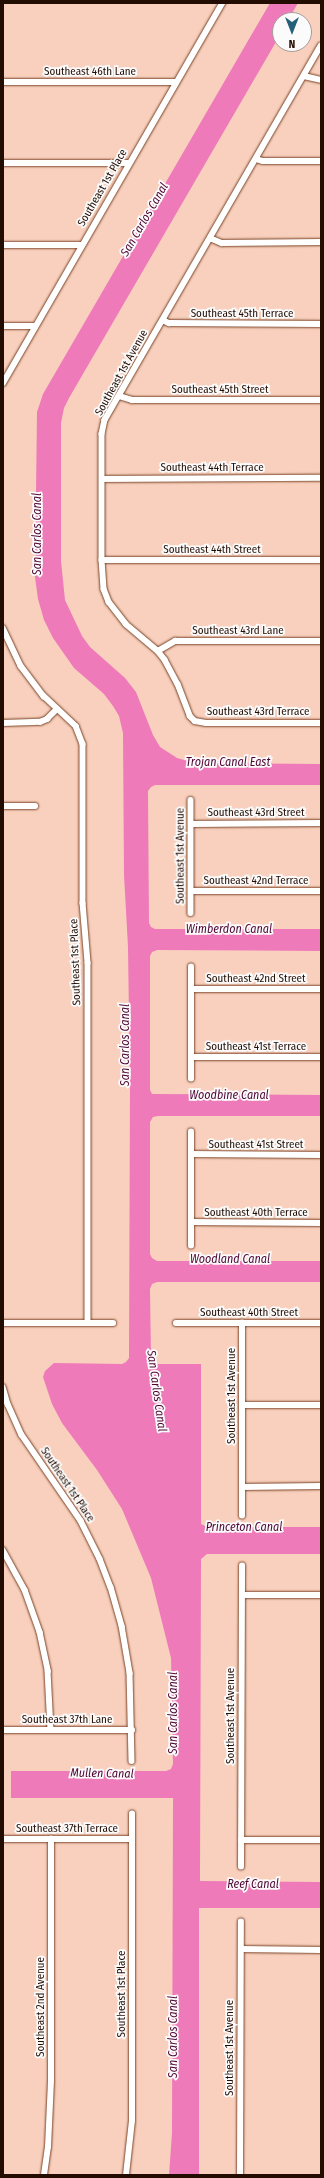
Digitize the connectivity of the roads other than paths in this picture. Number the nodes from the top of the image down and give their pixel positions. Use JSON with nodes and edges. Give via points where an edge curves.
{"nodes":[{"id":1,"x":222,"y":3,"type":"edge"},
{"id":2,"x":321,"y":46,"type":"edge"},
{"id":3,"x":304,"y":76,"type":"junction"},
{"id":4,"x":321,"y":80,"type":"edge"},
{"id":5,"x":3,"y":82,"type":"edge"},
{"id":6,"x":176,"y":82,"type":"junction"},
{"id":7,"x":256,"y":159,"type":"junction"},
{"id":8,"x":321,"y":161,"type":"edge"},
{"id":9,"x":3,"y":163,"type":"edge"},
{"id":10,"x":129,"y":163,"type":"junction"},
{"id":11,"x":210,"y":238,"type":"junction"},
{"id":12,"x":321,"y":242,"type":"edge"},
{"id":13,"x":3,"y":245,"type":"edge"},
{"id":14,"x":82,"y":245,"type":"junction"},
{"id":15,"x":163,"y":320,"type":"junction"},
{"id":16,"x":321,"y":324,"type":"edge"},
{"id":17,"x":3,"y":326,"type":"edge"},
{"id":18,"x":35,"y":326,"type":"junction"},
{"id":19,"x":3,"y":383,"type":"edge"},
{"id":20,"x":119,"y":396,"type":"junction"},
{"id":21,"x":321,"y":400,"type":"edge"},
{"id":22,"x":321,"y":478,"type":"edge"},
{"id":23,"x":102,"y":479,"type":"junction"},
{"id":24,"x":102,"y":560,"type":"junction"},
{"id":25,"x":321,"y":560,"type":"edge"},
{"id":26,"x":3,"y":628,"type":"edge"},
{"id":27,"x":5,"y":641,"type":"edge"},
{"id":28,"x":321,"y":641,"type":"edge"},
{"id":29,"x":158,"y":651,"type":"junction"},
{"id":30,"x":57,"y":709,"type":"junction"},
{"id":31,"x":195,"y":721,"type":"joint"},
{"id":32,"x":3,"y":723,"type":"edge"},
{"id":33,"x":321,"y":723,"type":"edge"},
{"id":34,"x":191,"y":800,"type":"dead end"},
{"id":35,"x":3,"y":806,"type":"edge"},
{"id":36,"x":35,"y":806,"type":"dead end"},
{"id":37,"x":321,"y":823,"type":"edge"},
{"id":38,"x":192,"y":824,"type":"junction"},
{"id":39,"x":191,"y":891,"type":"junction"},
{"id":40,"x":321,"y":891,"type":"edge"},
{"id":41,"x":191,"y":913,"type":"dead end"},
{"id":42,"x":191,"y":967,"type":"dead end"},
{"id":43,"x":191,"y":989,"type":"junction"},
{"id":44,"x":321,"y":989,"type":"edge"},
{"id":45,"x":191,"y":1057,"type":"junction"},
{"id":46,"x":321,"y":1057,"type":"edge"},
{"id":47,"x":191,"y":1079,"type":"dead end"},
{"id":48,"x":192,"y":1132,"type":"dead end"},
{"id":49,"x":191,"y":1154,"type":"junction"},
{"id":50,"x":321,"y":1155,"type":"edge"},
{"id":51,"x":191,"y":1222,"type":"junction"},
{"id":52,"x":321,"y":1223,"type":"edge"},
{"id":53,"x":191,"y":1246,"type":"dead end"},
{"id":54,"x":3,"y":1323,"type":"edge"},
{"id":55,"x":88,"y":1323,"type":"junction"},
{"id":56,"x":113,"y":1323,"type":"dead end"},
{"id":57,"x":176,"y":1323,"type":"dead end"},
{"id":58,"x":242,"y":1323,"type":"junction"},
{"id":59,"x":321,"y":1324,"type":"edge"},
{"id":60,"x":3,"y":1387,"type":"edge"},
{"id":61,"x":242,"y":1405,"type":"junction"},
{"id":62,"x":321,"y":1405,"type":"edge"},
{"id":63,"x":321,"y":1486,"type":"edge"},
{"id":64,"x":242,"y":1487,"type":"junction"},
{"id":65,"x":242,"y":1516,"type":"dead end"},
{"id":66,"x":3,"y":1550,"type":"edge"},
{"id":67,"x":242,"y":1566,"type":"dead end"},
{"id":68,"x":242,"y":1595,"type":"junction"},
{"id":69,"x":321,"y":1595,"type":"edge"},
{"id":70,"x":3,"y":1730,"type":"edge"},
{"id":71,"x":51,"y":1730,"type":"junction"},
{"id":72,"x":132,"y":1730,"type":"junction"},
{"id":73,"x":132,"y":1761,"type":"dead end"},
{"id":74,"x":132,"y":1814,"type":"dead end"},
{"id":75,"x":3,"y":1838,"type":"edge"},
{"id":76,"x":51,"y":1839,"type":"junction"},
{"id":77,"x":132,"y":1839,"type":"junction"},
{"id":78,"x":241,"y":1840,"type":"junction"},
{"id":79,"x":321,"y":1840,"type":"edge"},
{"id":80,"x":241,"y":1867,"type":"dead end"},
{"id":81,"x":241,"y":1922,"type":"dead end"},
{"id":82,"x":241,"y":1949,"type":"junction"},
{"id":83,"x":321,"y":1950,"type":"edge"},
{"id":84,"x":44,"y":2175,"type":"edge"},
{"id":85,"x":126,"y":2175,"type":"edge"},
{"id":86,"x":240,"y":2175,"type":"edge"}],
"edges":[{"from":1,"to":6,"type":"street","name":"Southeast 1st Place"},
{"from":2,"to":3,"type":"street","name":"Southeast 1st Avenue"},
{"from":3,"to":4,"type":"street"},
{"from":3,"to":7,"type":"street","name":"Southeast 1st Avenue"},
{"from":5,"to":6,"type":"street","name":"Southeast 46th Lane"},
{"from":6,"to":10,"type":"street","name":"Southeast 1st Place"},
{"from":7,"to":8,"type":"street"},
{"from":7,"to":11,"type":"street","name":"Southeast 1st Avenue"},
{"from":9,"to":10,"type":"street"},
{"from":10,"to":14,"type":"street","name":"Southeast 1st Place"},
{"from":11,"to":12,"type":"street","via":[[222,243]]},
{"from":11,"to":15,"type":"street","name":"Southeast 1st Avenue"},
{"from":13,"to":14,"type":"street"},
{"from":14,"to":18,"type":"street","name":"Southeast 1st Place"},
{"from":15,"to":16,"type":"street","name":"Southeast 45th Terrace","via":[[169,323]]},
{"from":15,"to":20,"type":"street","name":"Southeast 1st Avenue"},
{"from":17,"to":18,"type":"street"},
{"from":18,"to":19,"type":"street","name":"Southeast 1st Place"},
{"from":20,"to":21,"type":"street","name":"Southeast 45th Street","via":[[132,400]]},
{"from":20,"to":23,"type":"street","name":"Southeast 1st Avenue","via":[[104,427]]},
{"from":22,"to":23,"type":"street","name":"Southeast 44th Terrace"},
{"from":23,"to":24,"type":"street","name":"Southeast 1st Avenue"},
{"from":24,"to":25,"type":"street","name":"Southeast 44th Street"},
{"from":24,"to":29,"type":"street","name":"Southeast 1st Avenue","via":[[104,589],[113,609],[126,624]]},
{"from":26,"to":27,"type":"street","name":"Southeast 1st Place"},
{"from":27,"to":30,"type":"street","name":"Southeast 1st Place","via":[[32,681]]},
{"from":28,"to":29,"type":"street","name":"Southeast 43rd Lane","via":[[175,642]]},
{"from":29,"to":31,"type":"street","name":"Southeast 1st Avenue","via":[[172,672],[187,710]]},
{"from":30,"to":32,"type":"street","via":[[40,722]]},
{"from":30,"to":55,"type":"street","name":"Southeast 1st Place","via":[[76,726],[83,744],[83,903],[88,963]]},
{"from":31,"to":33,"type":"street","name":"Southeast 43rd Terrace"},
{"from":34,"to":38,"type":"street","name":"Southeast 1st Avenue"},
{"from":35,"to":36,"type":"street"},
{"from":37,"to":38,"type":"street","name":"Southeast 43rd Street"},
{"from":38,"to":39,"type":"street","name":"Southeast 1st Avenue"},
{"from":39,"to":40,"type":"street","name":"Southeast 42nd Terrace"},
{"from":39,"to":41,"type":"street","name":"Southeast 1st Avenue"},
{"from":42,"to":43,"type":"street"},
{"from":43,"to":44,"type":"street","name":"Southeast 42nd Street"},
{"from":43,"to":45,"type":"street"},
{"from":45,"to":46,"type":"street","name":"Southeast 41st Terrace"},
{"from":45,"to":47,"type":"street"},
{"from":48,"to":49,"type":"street"},
{"from":49,"to":50,"type":"street","name":"Southeast 41st Street"},
{"from":49,"to":51,"type":"street"},
{"from":51,"to":52,"type":"street","name":"Southeast 40th Terrace"},
{"from":51,"to":53,"type":"street"},
{"from":54,"to":55,"type":"street"},
{"from":55,"to":56,"type":"street"},
{"from":57,"to":58,"type":"street","name":"Southeast 40th Street"},
{"from":58,"to":59,"type":"street","name":"Southeast 40th Street"},
{"from":58,"to":61,"type":"street","name":"Southeast 1st Avenue"},
{"from":60,"to":72,"type":"street","name":"Southeast 1st Place","via":[[22,1435],[81,1521],[111,1587],[128,1655],[132,1692]]},
{"from":61,"to":62,"type":"street"},
{"from":61,"to":64,"type":"street","name":"Southeast 1st Avenue"},
{"from":63,"to":64,"type":"street"},
{"from":64,"to":65,"type":"street","name":"Southeast 1st Avenue"},
{"from":66,"to":71,"type":"street","via":[[25,1590],[40,1632],[48,1671]]},
{"from":67,"to":68,"type":"street","name":"Southeast 1st Avenue"},
{"from":68,"to":69,"type":"street"},
{"from":68,"to":78,"type":"street","name":"Southeast 1st Avenue"},
{"from":70,"to":71,"type":"street","name":"Southeast 37th Lane"},
{"from":71,"to":72,"type":"street","name":"Southeast 37th Lane"},
{"from":72,"to":73,"type":"street","name":"Southeast 1st Place"},
{"from":74,"to":77,"type":"street","name":"Southeast 1st Place"},
{"from":75,"to":76,"type":"street","name":"Southeast 37th Terrace"},
{"from":76,"to":77,"type":"street","name":"Southeast 37th Terrace"},
{"from":76,"to":84,"type":"street","name":"Southeast 2nd Avenue","via":[[50,2087],[48,2147]]},
{"from":77,"to":85,"type":"street","name":"Southeast 1st Place","via":[[132,2121]]},
{"from":78,"to":79,"type":"street"},
{"from":78,"to":80,"type":"street","name":"Southeast 1st Avenue"},
{"from":81,"to":82,"type":"street","name":"Southeast 1st Avenue"},
{"from":82,"to":83,"type":"street"},
{"from":82,"to":86,"type":"street","name":"Southeast 1st Avenue"}]}
